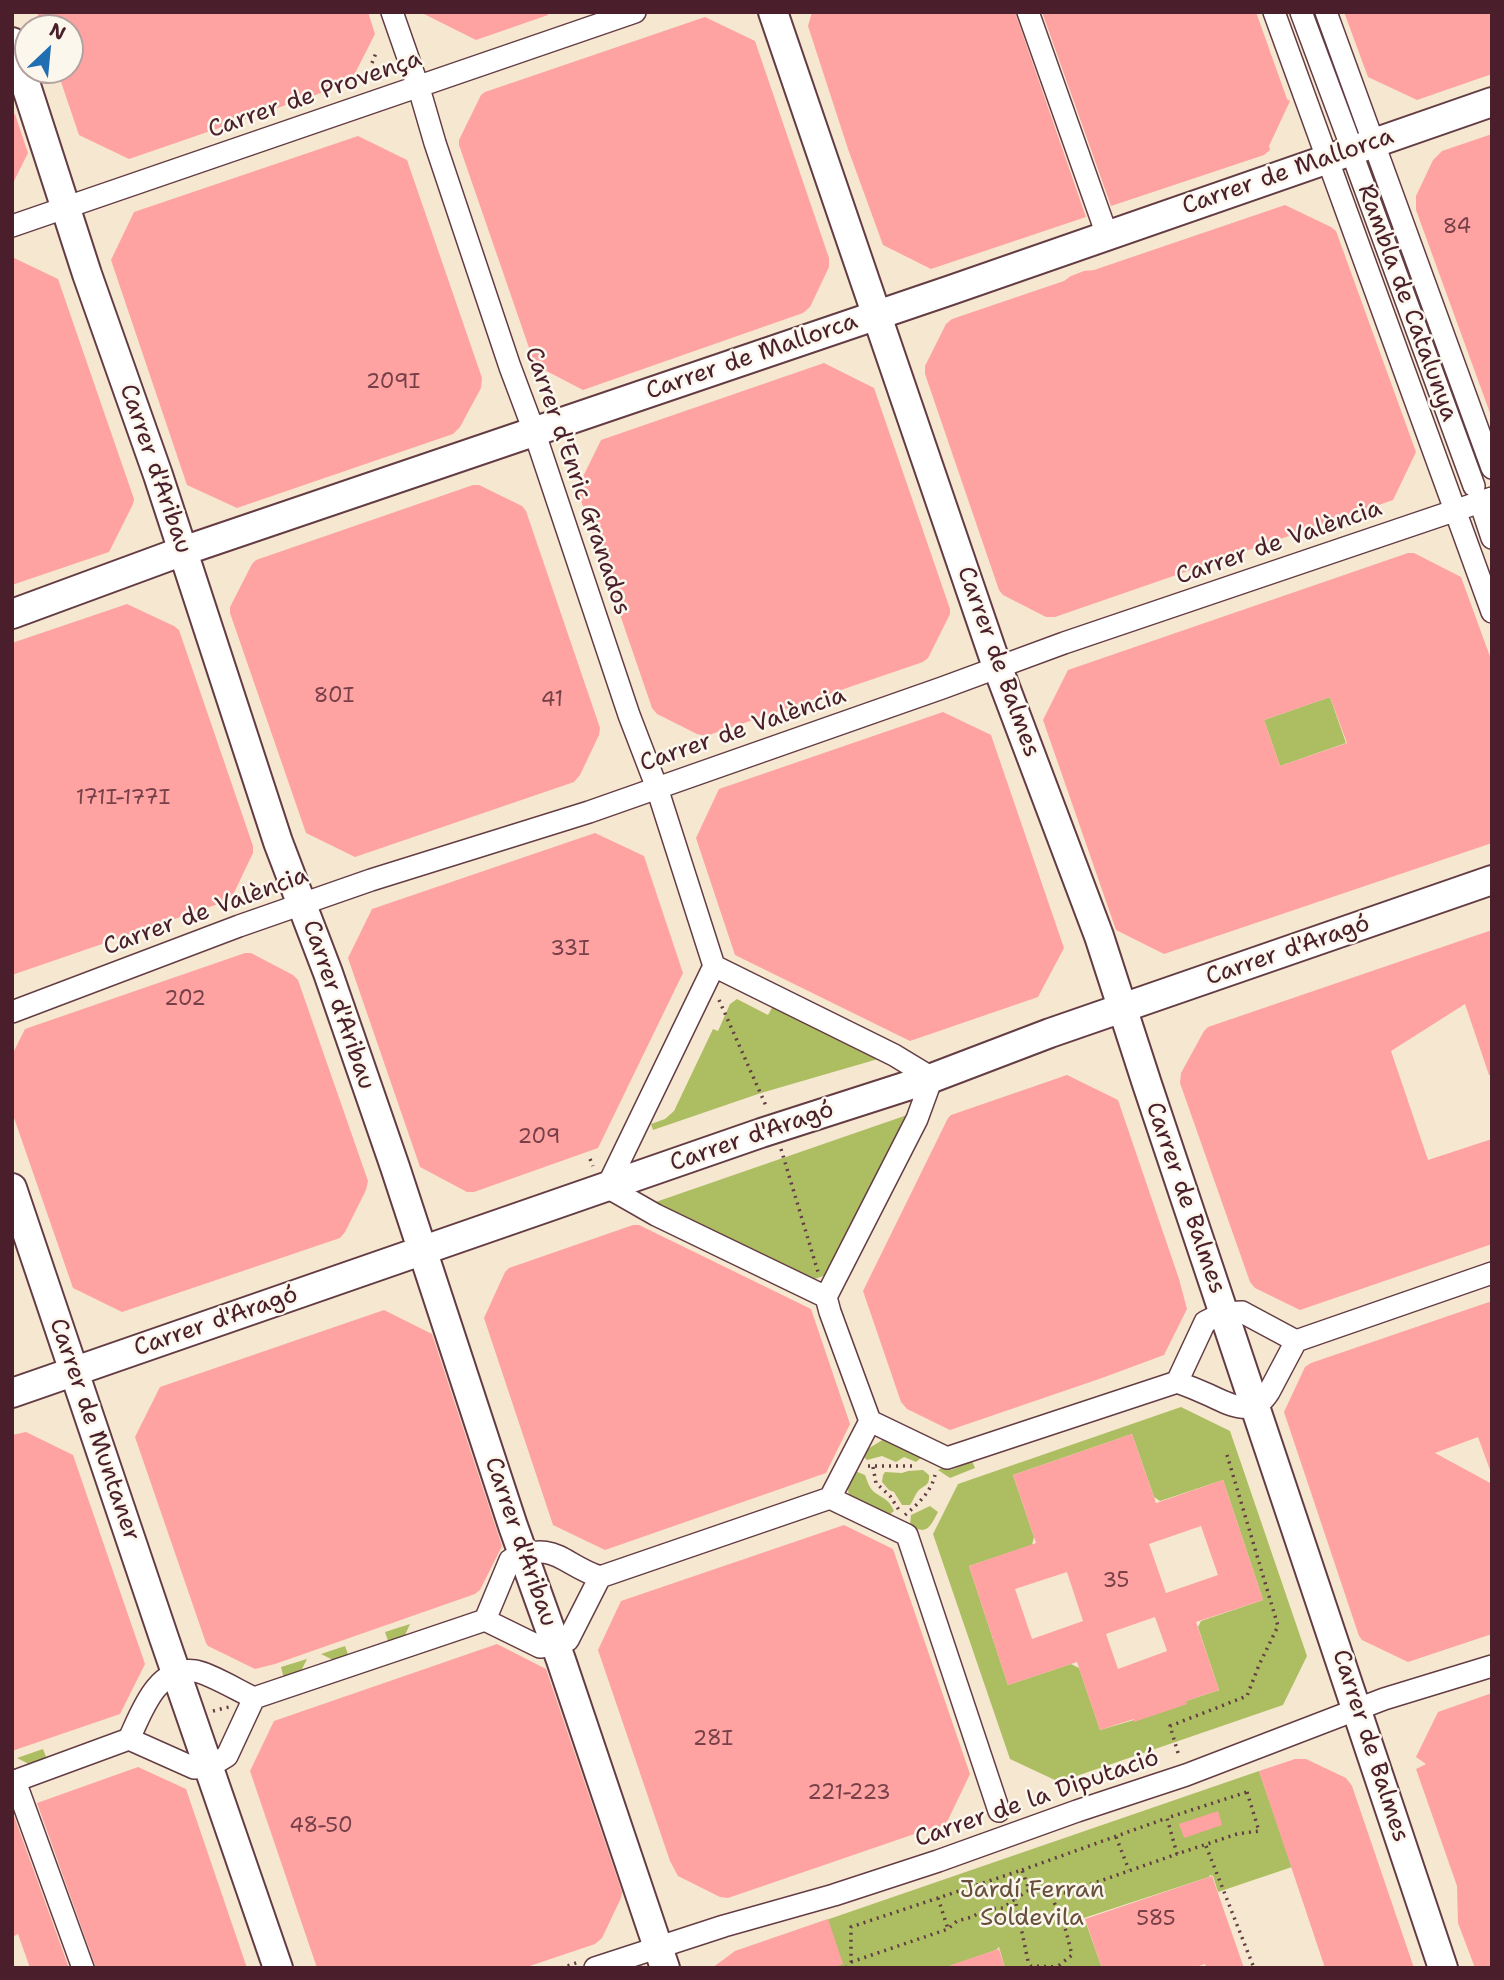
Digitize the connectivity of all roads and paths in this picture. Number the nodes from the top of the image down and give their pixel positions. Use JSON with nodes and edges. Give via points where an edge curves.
{"nodes":[{"id":1,"x":392,"y":12,"type":"edge"},
{"id":2,"x":635,"y":12,"type":"edge"},
{"id":3,"x":773,"y":12,"type":"edge"},
{"id":4,"x":1028,"y":12,"type":"edge"},
{"id":5,"x":1274,"y":12,"type":"edge"},
{"id":6,"x":1301,"y":12,"type":"edge"},
{"id":7,"x":1326,"y":12,"type":"edge"},
{"id":8,"x":12,"y":42,"type":"edge"},
{"id":9,"x":376,"y":53,"type":"dead end"},
{"id":10,"x":372,"y":63,"type":"dead end"},
{"id":11,"x":418,"y":86,"type":"junction"},
{"id":12,"x":1492,"y":102,"type":"edge"},
{"id":13,"x":1359,"y":148,"type":"junction"},
{"id":14,"x":1327,"y":158,"type":"junction"},
{"id":15,"x":66,"y":208,"type":"junction"},
{"id":16,"x":12,"y":226,"type":"edge"},
{"id":17,"x":1107,"y":235,"type":"junction"},
{"id":18,"x":876,"y":315,"type":"junction"},
{"id":19,"x":534,"y":431,"type":"junction"},
{"id":20,"x":1492,"y":468,"type":"edge"},
{"id":21,"x":1483,"y":499,"type":"edge"},
{"id":22,"x":1455,"y":510,"type":"junction"},
{"id":23,"x":1492,"y":538,"type":"edge"},
{"id":24,"x":183,"y":551,"type":"junction"},
{"id":25,"x":1492,"y":612,"type":"edge"},
{"id":26,"x":12,"y":614,"type":"edge"},
{"id":27,"x":998,"y":667,"type":"junction"},
{"id":28,"x":657,"y":788,"type":"junction"},
{"id":29,"x":1492,"y":880,"type":"edge"},
{"id":30,"x":303,"y":905,"type":"junction"},
{"id":31,"x":714,"y":966,"type":"junction"},
{"id":32,"x":717,"y":996,"type":"dead end"},
{"id":33,"x":1122,"y":1008,"type":"junction"},
{"id":34,"x":12,"y":1012,"type":"edge"},
{"id":35,"x":932,"y":1078,"type":"junction"},
{"id":36,"x":766,"y":1107,"type":"dead end"},
{"id":37,"x":783,"y":1154,"type":"dead end"},
{"id":38,"x":590,"y":1158,"type":"dead end"},
{"id":39,"x":600,"y":1176,"type":"junction"},
{"id":40,"x":12,"y":1188,"type":"edge"},
{"id":41,"x":422,"y":1251,"type":"junction"},
{"id":42,"x":817,"y":1272,"type":"dead end"},
{"id":43,"x":1492,"y":1273,"type":"edge"},
{"id":44,"x":826,"y":1297,"type":"junction"},
{"id":45,"x":1223,"y":1312,"type":"junction"},
{"id":46,"x":1287,"y":1337,"type":"junction"},
{"id":47,"x":75,"y":1371,"type":"junction"},
{"id":48,"x":1177,"y":1382,"type":"junction"},
{"id":49,"x":12,"y":1393,"type":"edge"},
{"id":50,"x":1245,"y":1406,"type":"junction"},
{"id":51,"x":870,"y":1421,"type":"junction"},
{"id":52,"x":1227,"y":1455,"type":"dead end"},
{"id":53,"x":940,"y":1460,"type":"junction"},
{"id":54,"x":848,"y":1462,"type":"junction"},
{"id":55,"x":873,"y":1467,"type":"junction"},
{"id":56,"x":830,"y":1498,"type":"junction"},
{"id":57,"x":523,"y":1554,"type":"junction"},
{"id":58,"x":600,"y":1577,"type":"junction"},
{"id":59,"x":485,"y":1620,"type":"junction"},
{"id":60,"x":556,"y":1645,"type":"junction"},
{"id":61,"x":1492,"y":1665,"type":"edge"},
{"id":62,"x":176,"y":1671,"type":"junction"},
{"id":63,"x":254,"y":1698,"type":"junction"},
{"id":64,"x":1357,"y":1708,"type":"junction"},
{"id":65,"x":128,"y":1739,"type":"junction"},
{"id":66,"x":1178,"y":1753,"type":"dead end"},
{"id":67,"x":209,"y":1767,"type":"junction"},
{"id":68,"x":14,"y":1782,"type":"edge"},
{"id":69,"x":999,"y":1811,"type":"dead end"},
{"id":70,"x":1167,"y":1818,"type":"junction"},
{"id":71,"x":1116,"y":1837,"type":"junction"},
{"id":72,"x":1206,"y":1846,"type":"junction"},
{"id":73,"x":1177,"y":1854,"type":"junction"},
{"id":74,"x":1022,"y":1870,"type":"junction"},
{"id":75,"x":1129,"y":1870,"type":"junction"},
{"id":76,"x":1029,"y":1890,"type":"junction"},
{"id":77,"x":1049,"y":1890,"type":"junction"},
{"id":78,"x":938,"y":1898,"type":"junction"},
{"id":79,"x":1015,"y":1899,"type":"junction"},
{"id":80,"x":948,"y":1929,"type":"junction"},
{"id":81,"x":661,"y":1957,"type":"edge"},
{"id":82,"x":851,"y":1962,"type":"junction"},
{"id":83,"x":1057,"y":1967,"type":"edge"},
{"id":84,"x":83,"y":1968,"type":"edge"},
{"id":85,"x":278,"y":1968,"type":"edge"},
{"id":86,"x":594,"y":1968,"type":"edge"},
{"id":87,"x":846,"y":1968,"type":"edge"},
{"id":88,"x":1254,"y":1968,"type":"edge"},
{"id":89,"x":1443,"y":1968,"type":"edge"}],
"edges":[{"from":1,"to":11,"type":"street","name":"Carrer d'Enric Granados"},
{"from":2,"to":11,"type":"street","name":"Carrer de Provença"},
{"from":3,"to":18,"type":"main road","name":"Carrer de Balmes"},
{"from":4,"to":17,"type":"street"},
{"from":5,"to":14,"type":"street","name":"Rambla de Catalunya"},
{"from":6,"to":13,"type":"street","name":"Rambla de Catalunya"},
{"from":7,"to":13,"type":"street","name":"Rambla de Catalunya"},
{"from":8,"to":15,"type":"main road","name":"Carrer d'Aribau"},
{"from":9,"to":10,"type":"path"},
{"from":11,"to":15,"type":"street","name":"Carrer de Provença"},
{"from":11,"to":19,"type":"street","name":"Carrer d'Enric Granados"},
{"from":12,"to":13,"type":"main road","name":"Carrer de Mallorca"},
{"from":13,"to":14,"type":"main road","name":"Carrer de Mallorca"},
{"from":13,"to":20,"type":"street","name":"Rambla de Catalunya"},
{"from":13,"to":21,"type":"street","name":"Rambla de Catalunya"},
{"from":14,"to":17,"type":"main road","name":"Carrer de Mallorca"},
{"from":14,"to":22,"type":"street","name":"Rambla de Catalunya"},
{"from":15,"to":16,"type":"street","name":"Carrer de Provença"},
{"from":15,"to":24,"type":"main road","name":"Carrer d'Aribau"},
{"from":17,"to":18,"type":"main road","name":"Carrer de Mallorca"},
{"from":18,"to":19,"type":"main road","name":"Carrer de Mallorca"},
{"from":18,"to":27,"type":"main road","name":"Carrer de Balmes"},
{"from":19,"to":24,"type":"main road","name":"Carrer de Mallorca"},
{"from":19,"to":28,"type":"street","name":"Carrer d'Enric Granados"},
{"from":21,"to":22,"type":"street","name":"Carrer de València"},
{"from":21,"to":23,"type":"street","name":"Rambla de Catalunya"},
{"from":22,"to":25,"type":"street","name":"Rambla de Catalunya"},
{"from":22,"to":27,"type":"street","name":"Carrer de València"},
{"from":24,"to":26,"type":"main road","name":"Carrer de Mallorca"},
{"from":24,"to":30,"type":"main road","name":"Carrer d'Aribau"},
{"from":27,"to":28,"type":"street","name":"Carrer de València"},
{"from":27,"to":33,"type":"main road","name":"Carrer de Balmes"},
{"from":28,"to":30,"type":"street","name":"Carrer de València"},
{"from":28,"to":31,"type":"street","name":"Carrer d'Enric Granados"},
{"from":29,"to":33,"type":"main road","name":"Carrer d'Aragó"},
{"from":30,"to":34,"type":"street","name":"Carrer de València"},
{"from":30,"to":41,"type":"main road","name":"Carrer d'Aribau"},
{"from":31,"to":35,"type":"street"},
{"from":31,"to":39,"type":"street"},
{"from":32,"to":36,"type":"path"},
{"from":33,"to":35,"type":"main road","name":"Carrer d'Aragó"},
{"from":33,"to":45,"type":"main road","name":"Carrer de Balmes"},
{"from":35,"to":39,"type":"main road","name":"Carrer d'Aragó","via":[[774,1129]]},
{"from":35,"to":44,"type":"street","via":[[917,1119]]},
{"from":37,"to":42,"type":"path"},
{"from":38,"to":39,"type":"path"},
{"from":39,"to":41,"type":"main road","name":"Carrer d'Aragó"},
{"from":39,"to":44,"type":"street","via":[[656,1215]]},
{"from":40,"to":47,"type":"main road","name":"Carrer de Muntaner"},
{"from":41,"to":47,"type":"main road","name":"Carrer d'Aragó"},
{"from":41,"to":57,"type":"main road","name":"Carrer d'Aribau"},
{"from":43,"to":46,"type":"street"},
{"from":44,"to":51,"type":"street"},
{"from":45,"to":46,"type":"street","name":"Carrer de Balmes","via":[[1242,1312]]},
{"from":45,"to":48,"type":"street","via":[[1205,1322]]},
{"from":45,"to":50,"type":"main road","name":"Carrer de Balmes"},
{"from":46,"to":50,"type":"street","via":[[1265,1399]]},
{"from":47,"to":49,"type":"main road","name":"Carrer d'Aragó"},
{"from":47,"to":62,"type":"main road","name":"Carrer de Muntaner"},
{"from":48,"to":50,"type":"street"},
{"from":48,"to":53,"type":"street"},
{"from":50,"to":64,"type":"main road","name":"Carrer de Balmes"},
{"from":51,"to":53,"type":"street"},
{"from":51,"to":54,"type":"street"},
{"from":52,"to":66,"type":"path","via":[[1278,1626],[1247,1696],[1170,1726]]},
{"from":53,"to":55,"type":"path"},
{"from":53,"to":55,"type":"path","via":[[926,1495],[903,1516],[876,1483]]},
{"from":54,"to":55,"type":"path"},
{"from":54,"to":56,"type":"street"},
{"from":56,"to":58,"type":"street"},
{"from":56,"to":69,"type":"street","via":[[907,1535]]},
{"from":57,"to":58,"type":"street","via":[[546,1550]]},
{"from":57,"to":59,"type":"street","via":[[509,1560]]},
{"from":57,"to":60,"type":"main road","name":"Carrer d'Aribau"},
{"from":58,"to":60,"type":"street","via":[[568,1640]]},
{"from":59,"to":60,"type":"street","via":[[540,1647]]},
{"from":59,"to":63,"type":"street"},
{"from":60,"to":81,"type":"main road","name":"Carrer d'Aribau"},
{"from":61,"to":64,"type":"street","name":"Carrer de la Diputació"},
{"from":62,"to":63,"type":"street","via":[[196,1671]]},
{"from":62,"to":65,"type":"street","via":[[160,1682]]},
{"from":62,"to":67,"type":"main road","name":"Carrer de Muntaner"},
{"from":63,"to":67,"type":"street","via":[[227,1756]]},
{"from":64,"to":81,"type":"street","name":"Carrer de la Diputació","via":[[938,1861],[724,1926]]},
{"from":64,"to":89,"type":"main road","name":"Carrer de Balmes"},
{"from":65,"to":67,"type":"street","via":[[194,1768]]},
{"from":65,"to":68,"type":"street"},
{"from":67,"to":85,"type":"main road","name":"Carrer de Muntaner"},
{"from":68,"to":84,"type":"street"},
{"from":70,"to":71,"type":"path"},
{"from":70,"to":72,"type":"path","via":[[1247,1792],[1259,1831]]},
{"from":70,"to":73,"type":"path"},
{"from":71,"to":74,"type":"path"},
{"from":71,"to":75,"type":"path"},
{"from":72,"to":73,"type":"path"},
{"from":72,"to":88,"type":"path"},
{"from":73,"to":75,"type":"path"},
{"from":74,"to":76,"type":"path"},
{"from":74,"to":78,"type":"path"},
{"from":75,"to":77,"type":"path","via":[[1066,1893]]},
{"from":76,"to":77,"type":"path"},
{"from":76,"to":79,"type":"path"},
{"from":77,"to":83,"type":"path","via":[[1072,1955]]},
{"from":78,"to":80,"type":"path"},
{"from":78,"to":82,"type":"path","via":[[851,1927]]},
{"from":79,"to":80,"type":"path","via":[[1003,1908],[986,1909],[957,1921]]},
{"from":79,"to":83,"type":"path","via":[[1031,1966]]},
{"from":80,"to":82,"type":"path"},
{"from":81,"to":86,"type":"street","name":"Carrer de la Diputació"},
{"from":82,"to":87,"type":"path"}]}
